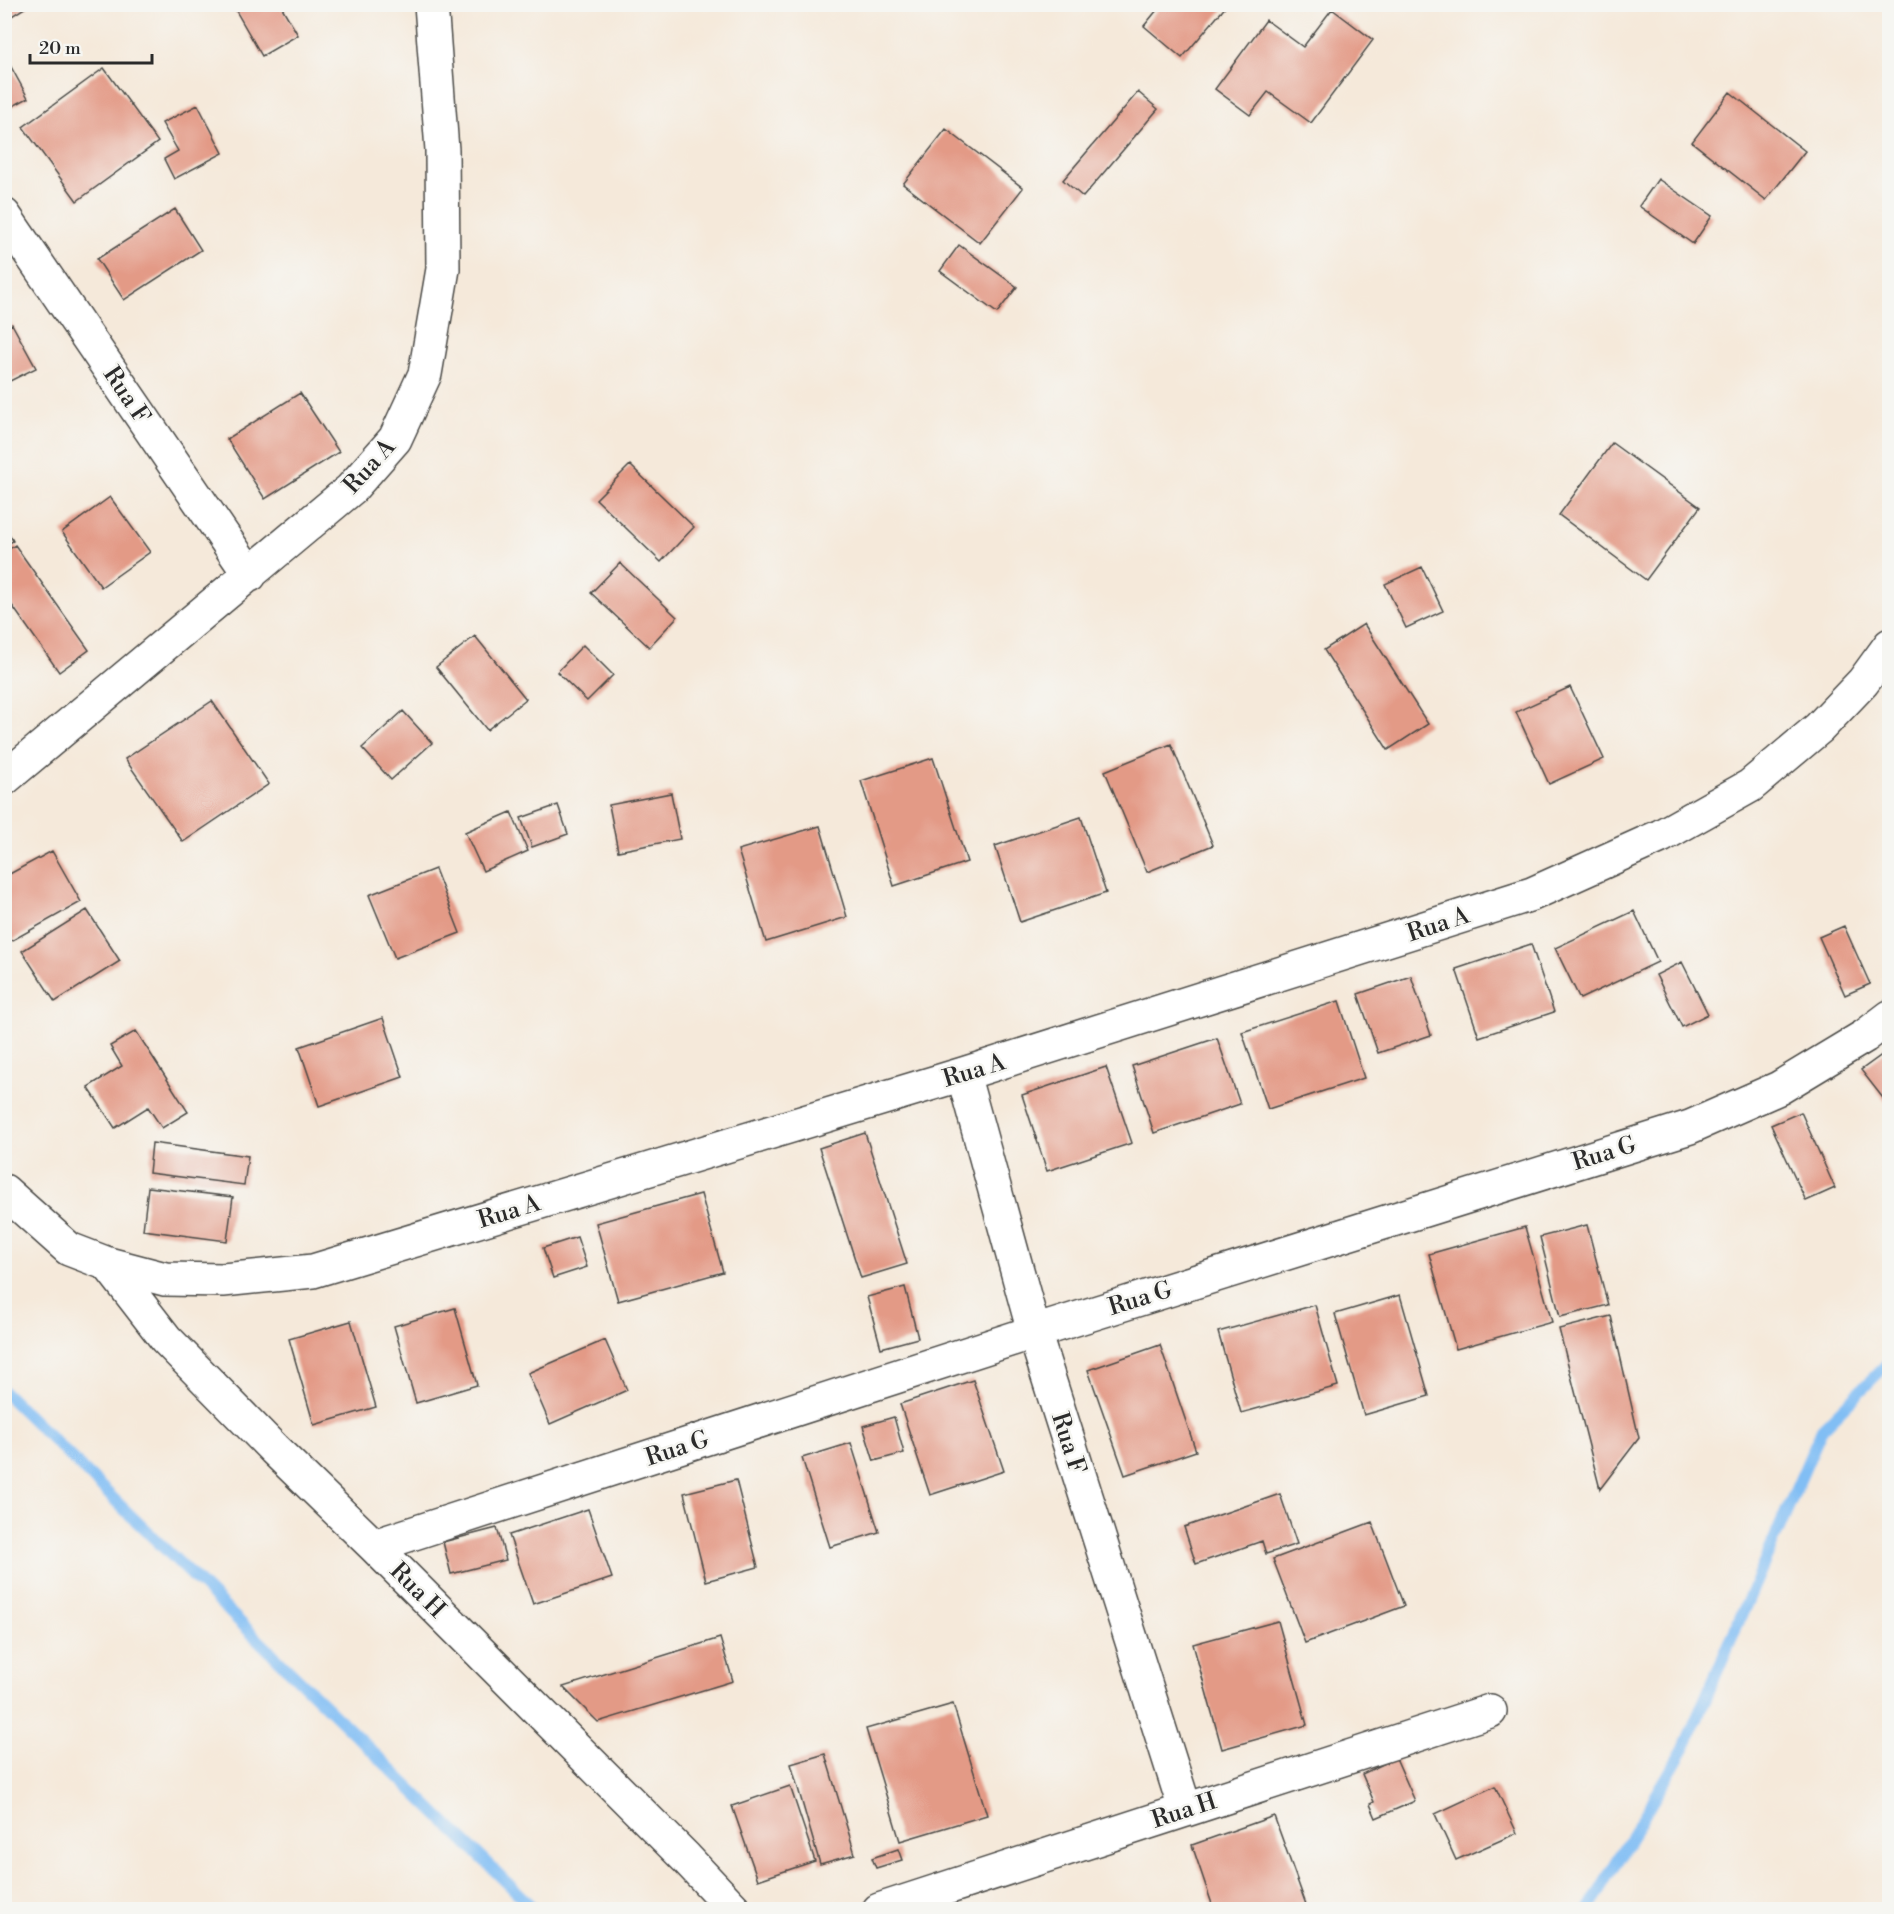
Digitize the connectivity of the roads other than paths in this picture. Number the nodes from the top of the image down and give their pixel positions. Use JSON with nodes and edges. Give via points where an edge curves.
{"nodes":[{"id":1,"x":431,"y":4,"type":"edge"},
{"id":2,"x":4,"y":215,"type":"edge"},
{"id":3,"x":250,"y":575,"type":"junction"},
{"id":4,"x":1890,"y":645,"type":"edge"},
{"id":5,"x":4,"y":779,"type":"edge"},
{"id":6,"x":1890,"y":1017,"type":"edge"},
{"id":7,"x":963,"y":1074,"type":"junction"},
{"id":8,"x":4,"y":1191,"type":"edge"},
{"id":9,"x":108,"y":1264,"type":"junction"},
{"id":10,"x":1034,"y":1332,"type":"junction"},
{"id":11,"x":375,"y":1546,"type":"junction"},
{"id":12,"x":1490,"y":1711,"type":"dead end"},
{"id":13,"x":1185,"y":1809,"type":"junction"},
{"id":14,"x":735,"y":1910,"type":"edge"},
{"id":15,"x":879,"y":1910,"type":"edge"}],
"edges":[{"from":1,"to":3,"type":"street","name":"Rua A","via":[[442,150],[443,269],[425,374],[395,439],[351,489]]},
{"from":2,"to":3,"type":"street","name":"Rua F"},
{"from":3,"to":5,"type":"street","name":"Rua A"},
{"from":4,"to":7,"type":"street","name":"Rua A","via":[[1863,682],[1819,728],[1750,786],[1661,836],[1532,894]]},
{"from":6,"to":10,"type":"street","name":"Rua G","via":[[1779,1088],[1690,1126]]},
{"from":7,"to":9,"type":"street","name":"Rua A","via":[[313,1271],[223,1280],[165,1279]]},
{"from":7,"to":10,"type":"street","name":"Rua F"},
{"from":8,"to":9,"type":"street","name":"Rua A","via":[[69,1249]]},
{"from":9,"to":11,"type":"street","name":"Rua H","via":[[166,1339]]},
{"from":10,"to":11,"type":"street","name":"Rua G"},
{"from":10,"to":13,"type":"street","name":"Rua F"},
{"from":11,"to":14,"type":"street","name":"Rua H"},
{"from":12,"to":13,"type":"street","name":"Rua H"},
{"from":13,"to":15,"type":"street","name":"Rua H"}]}
